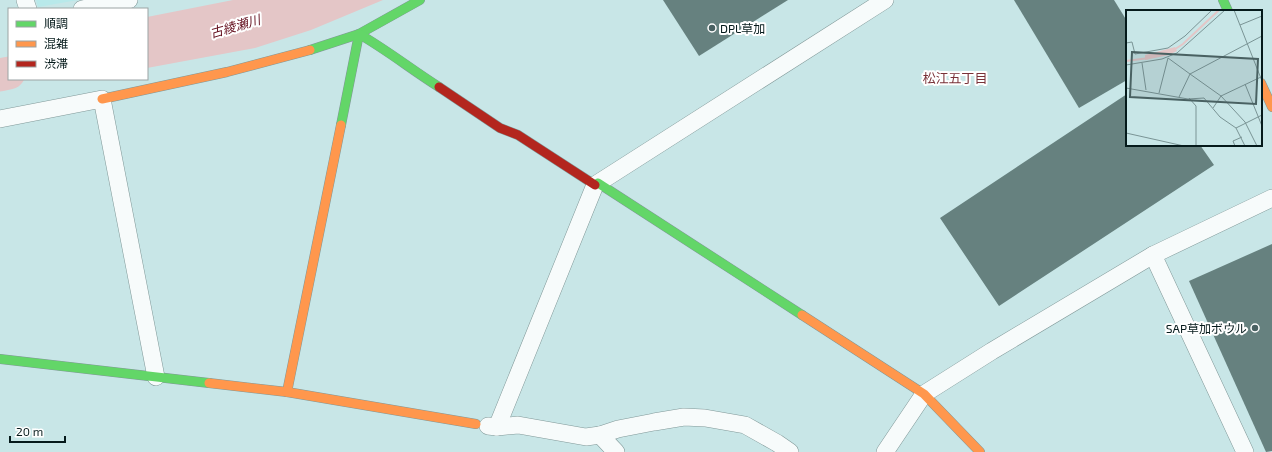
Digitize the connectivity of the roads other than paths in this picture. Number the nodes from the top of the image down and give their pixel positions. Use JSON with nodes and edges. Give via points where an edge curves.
{"nodes":[{"id":1,"x":129,"y":0,"type":"edge"},
{"id":2,"x":420,"y":0,"type":"edge"},
{"id":3,"x":885,"y":0,"type":"edge"},
{"id":4,"x":1223,"y":0,"type":"edge"},
{"id":5,"x":87,"y":8,"type":"edge"},
{"id":6,"x":1228,"y":10,"type":"edge"},
{"id":7,"x":359,"y":34,"type":"junction"},
{"id":8,"x":1262,"y":85,"type":"edge"},
{"id":9,"x":102,"y":99,"type":"junction"},
{"id":10,"x":1272,"y":107,"type":"edge"},
{"id":11,"x":0,"y":119,"type":"edge"},
{"id":12,"x":596,"y":184,"type":"junction"},
{"id":13,"x":1272,"y":198,"type":"edge"},
{"id":14,"x":1153,"y":255,"type":"junction"},
{"id":15,"x":0,"y":359,"type":"edge"},
{"id":16,"x":156,"y":377,"type":"junction"},
{"id":17,"x":287,"y":392,"type":"junction"},
{"id":18,"x":924,"y":394,"type":"junction"},
{"id":19,"x":476,"y":424,"type":"joint"},
{"id":20,"x":497,"y":427,"type":"junction"},
{"id":21,"x":600,"y":435,"type":"junction"},
{"id":22,"x":616,"y":452,"type":"edge"},
{"id":23,"x":790,"y":452,"type":"edge"},
{"id":24,"x":885,"y":452,"type":"edge"},
{"id":25,"x":980,"y":452,"type":"edge"},
{"id":26,"x":1245,"y":452,"type":"edge"}],
"edges":[{"from":1,"to":5,"type":"street"},
{"from":2,"to":7,"type":"street"},
{"from":3,"to":12,"type":"street"},
{"from":4,"to":6,"type":"street"},
{"from":7,"to":9,"type":"street","via":[[234,70]]},
{"from":7,"to":12,"type":"street","via":[[500,128],[518,135]]},
{"from":7,"to":17,"type":"street"},
{"from":8,"to":10,"type":"street"},
{"from":9,"to":11,"type":"street"},
{"from":9,"to":16,"type":"street"},
{"from":12,"to":18,"type":"street"},
{"from":12,"to":20,"type":"street"},
{"from":13,"to":14,"type":"street"},
{"from":14,"to":18,"type":"street"},
{"from":14,"to":26,"type":"street"},
{"from":15,"to":16,"type":"street"},
{"from":16,"to":17,"type":"street"},
{"from":17,"to":19,"type":"street"},
{"from":18,"to":24,"type":"street"},
{"from":18,"to":25,"type":"street"},
{"from":19,"to":20,"type":"street"},
{"from":20,"to":21,"type":"street","via":[[518,425],[586,437]]},
{"from":21,"to":22,"type":"street"},
{"from":21,"to":23,"type":"street","via":[[618,428],[684,417],[706,418],[745,425]]}]}
